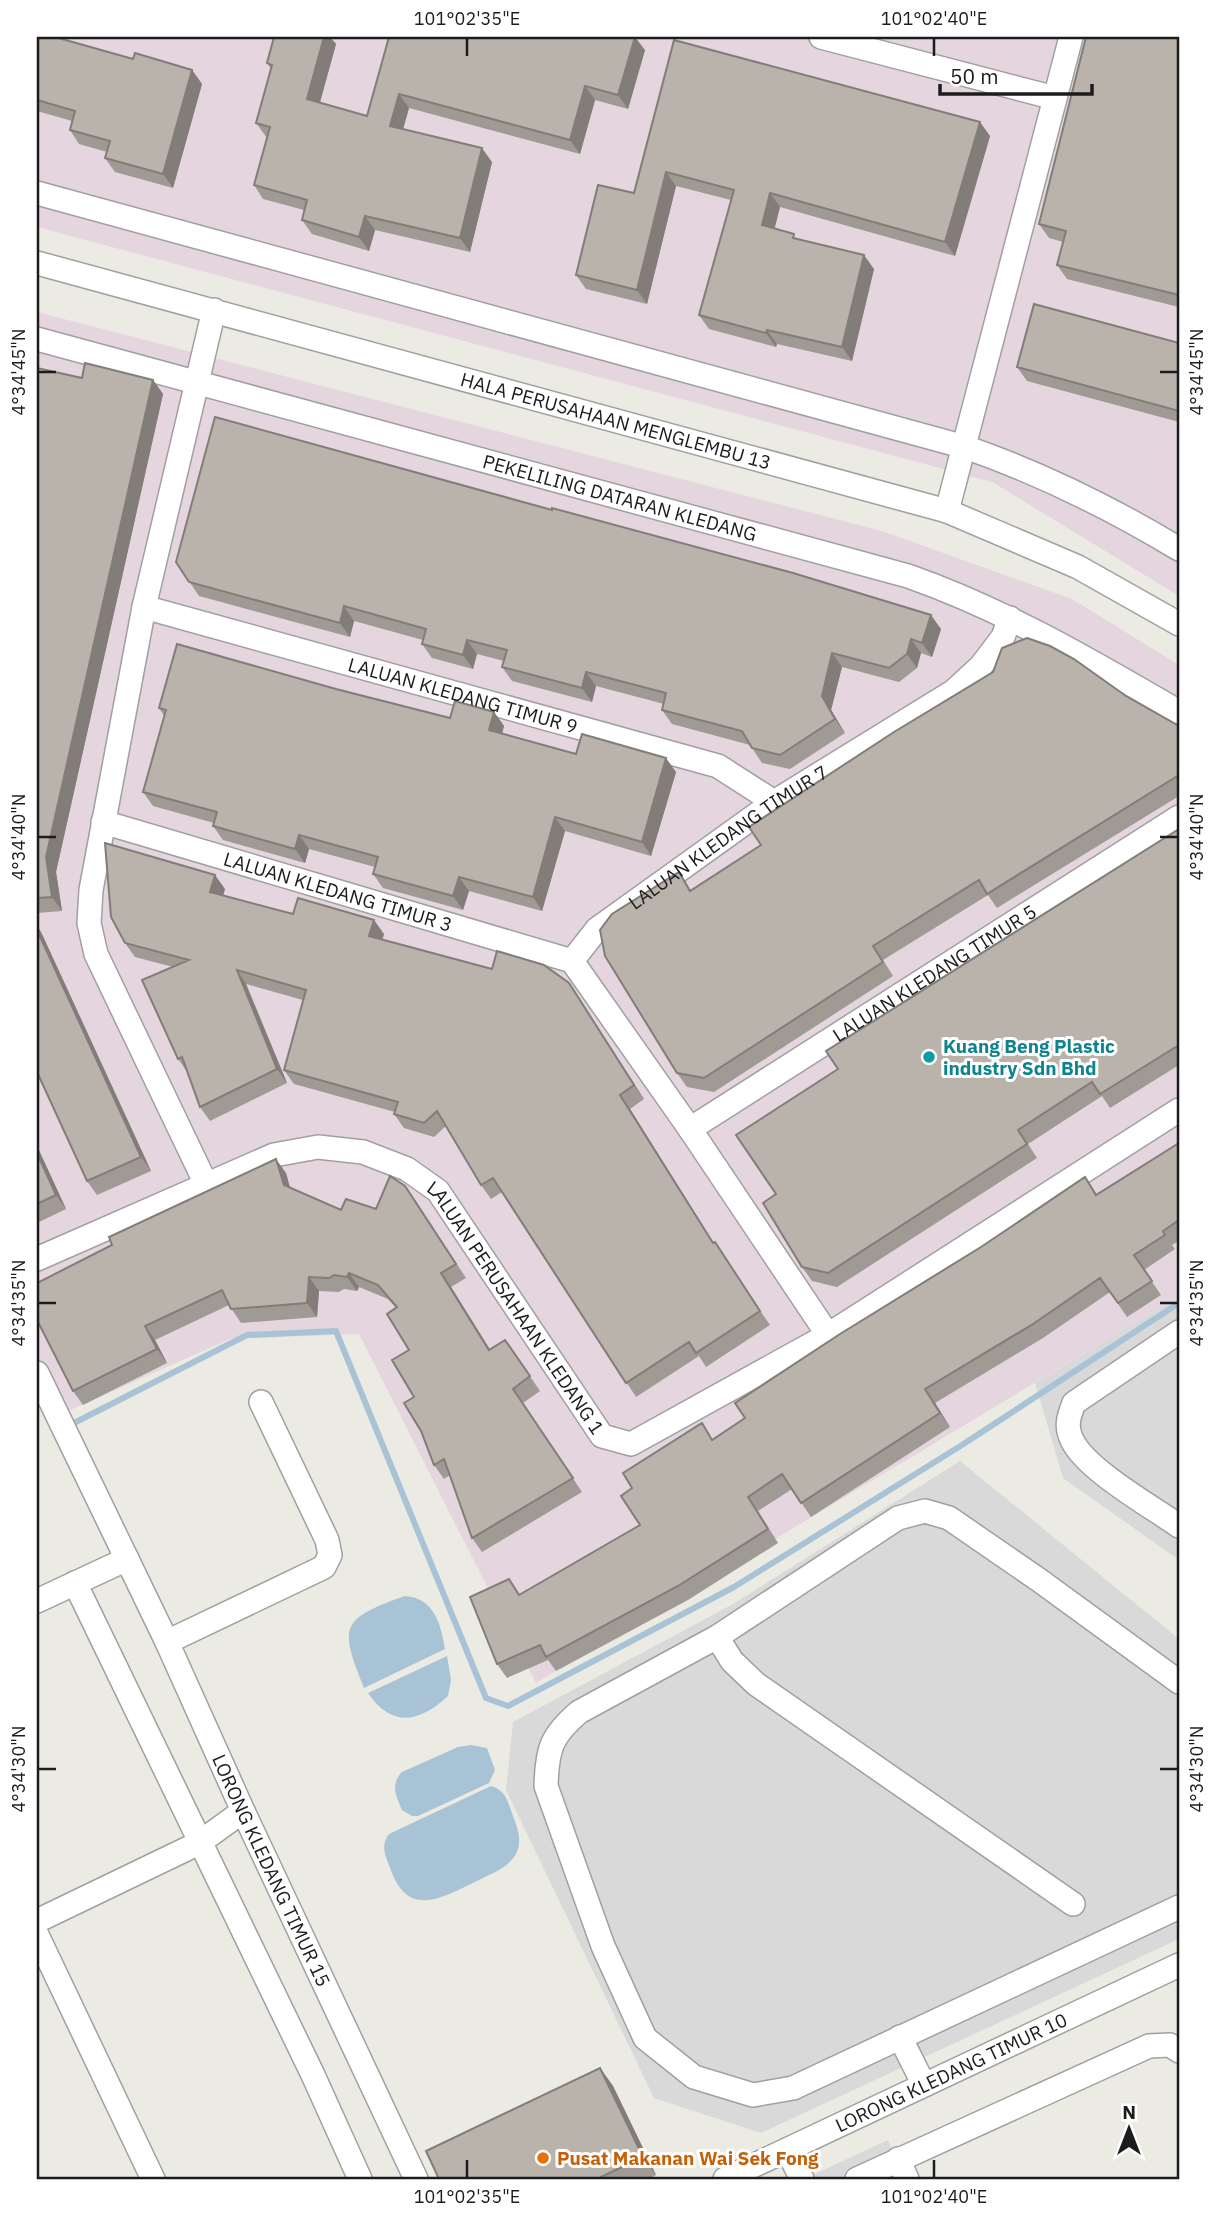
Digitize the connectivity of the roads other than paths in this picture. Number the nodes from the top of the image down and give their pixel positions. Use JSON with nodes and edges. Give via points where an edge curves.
{"nodes":[{"id":1,"x":821,"y":37,"type":"edge"},
{"id":2,"x":1071,"y":37,"type":"edge"},
{"id":3,"x":1055,"y":98,"type":"junction"},
{"id":4,"x":37,"y":193,"type":"edge"},
{"id":5,"x":37,"y":263,"type":"edge"},
{"id":6,"x":214,"y":310,"type":"junction"},
{"id":7,"x":37,"y":339,"type":"edge"},
{"id":8,"x":197,"y":381,"type":"junction"},
{"id":9,"x":965,"y":447,"type":"junction"},
{"id":10,"x":947,"y":511,"type":"junction"},
{"id":11,"x":1179,"y":549,"type":"edge"},
{"id":12,"x":144,"y":607,"type":"junction"},
{"id":13,"x":1010,"y":618,"type":"junction"},
{"id":14,"x":1179,"y":624,"type":"edge"},
{"id":15,"x":1179,"y":712,"type":"edge"},
{"id":16,"x":774,"y":803,"type":"junction"},
{"id":17,"x":1179,"y":817,"type":"edge"},
{"id":18,"x":103,"y":822,"type":"junction"},
{"id":19,"x":572,"y":961,"type":"junction"},
{"id":20,"x":1179,"y":1110,"type":"edge"},
{"id":21,"x":690,"y":1129,"type":"junction"},
{"id":22,"x":206,"y":1184,"type":"junction"},
{"id":23,"x":37,"y":1259,"type":"edge"},
{"id":24,"x":1179,"y":1332,"type":"edge"},
{"id":25,"x":828,"y":1335,"type":"junction"},
{"id":26,"x":37,"y":1373,"type":"edge"},
{"id":27,"x":261,"y":1402,"type":"dead end"},
{"id":28,"x":1179,"y":1526,"type":"edge"},
{"id":29,"x":127,"y":1559,"type":"junction"},
{"id":30,"x":75,"y":1583,"type":"junction"},
{"id":31,"x":37,"y":1601,"type":"edge"},
{"id":32,"x":717,"y":1637,"type":"junction"},
{"id":33,"x":167,"y":1642,"type":"junction"},
{"id":34,"x":1179,"y":1682,"type":"edge"},
{"id":35,"x":243,"y":1811,"type":"junction"},
{"id":36,"x":199,"y":1843,"type":"junction"},
{"id":37,"x":1073,"y":1904,"type":"dead end"},
{"id":38,"x":1179,"y":1907,"type":"edge"},
{"id":39,"x":37,"y":1921,"type":"edge"},
{"id":40,"x":37,"y":1934,"type":"edge"},
{"id":41,"x":1179,"y":1965,"type":"edge"},
{"id":42,"x":900,"y":2037,"type":"junction"},
{"id":43,"x":1179,"y":2051,"type":"edge"},
{"id":44,"x":924,"y":2085,"type":"junction"},
{"id":45,"x":787,"y":2150,"type":"junction"},
{"id":46,"x":903,"y":2169,"type":"edge"},
{"id":47,"x":153,"y":2179,"type":"edge"},
{"id":48,"x":360,"y":2179,"type":"edge"},
{"id":49,"x":416,"y":2179,"type":"edge"},
{"id":50,"x":725,"y":2179,"type":"edge"},
{"id":51,"x":802,"y":2179,"type":"edge"},
{"id":52,"x":857,"y":2179,"type":"edge"}],
"edges":[{"from":1,"to":3,"type":"street"},
{"from":2,"to":3,"type":"street"},
{"from":3,"to":9,"type":"street"},
{"from":4,"to":9,"type":"street"},
{"from":5,"to":6,"type":"street","name":"HALA PERUSAHAAN MENGLEMBU 13"},
{"from":6,"to":8,"type":"street"},
{"from":6,"to":10,"type":"street","name":"HALA PERUSAHAAN MENGLEMBU 13"},
{"from":7,"to":8,"type":"street","name":"PEKELILING DATARAN KLEDANG"},
{"from":8,"to":12,"type":"street"},
{"from":8,"to":13,"type":"street","name":"PEKELILING DATARAN KLEDANG","via":[[908,576]]},
{"from":9,"to":10,"type":"street"},
{"from":9,"to":11,"type":"street","via":[[1075,491]]},
{"from":10,"to":14,"type":"street","name":"HALA PERUSAHAAN MENGLEMBU 13","via":[[1078,567]]},
{"from":12,"to":16,"type":"street","name":"LALUAN KLEDANG TIMUR 9","via":[[718,766]]},
{"from":12,"to":18,"type":"street"},
{"from":13,"to":15,"type":"street","name":"PEKELILING DATARAN KLEDANG"},
{"from":13,"to":16,"type":"street","name":"LALUAN KLEDANG TIMUR 7","via":[[1003,637],[981,666],[954,691]]},
{"from":16,"to":19,"type":"street","name":"LALUAN KLEDANG TIMUR 7","via":[[597,929]]},
{"from":17,"to":21,"type":"street","name":"LALUAN KLEDANG TIMUR 5"},
{"from":18,"to":19,"type":"street","name":"LALUAN KLEDANG TIMUR 3"},
{"from":18,"to":22,"type":"street","via":[[90,890],[89,923],[96,954]]},
{"from":19,"to":21,"type":"street"},
{"from":20,"to":25,"type":"street","name":"LALUAN PERUSAHAAN KLEDANG 1"},
{"from":21,"to":25,"type":"street"},
{"from":22,"to":23,"type":"street","name":"LALUAN PERUSAHAAN KLEDANG 1"},
{"from":22,"to":25,"type":"street","name":"LALUAN PERUSAHAAN KLEDANG 1","via":[[274,1154],[318,1147],[363,1152],[407,1169],[438,1191],[602,1436],[631,1444]]},
{"from":24,"to":28,"type":"street","via":[[1074,1403],[1067,1421],[1072,1441],[1089,1462]]},
{"from":26,"to":29,"type":"street","name":"LORONG KLEDANG TIMUR 15"},
{"from":27,"to":33,"type":"street","via":[[330,1555],[324,1567]]},
{"from":29,"to":30,"type":"street"},
{"from":29,"to":33,"type":"street","name":"LORONG KLEDANG TIMUR 15"},
{"from":30,"to":31,"type":"street"},
{"from":30,"to":36,"type":"street"},
{"from":32,"to":34,"type":"street","via":[[898,1518],[925,1511],[949,1518]]},
{"from":32,"to":37,"type":"street","via":[[756,1684]]},
{"from":32,"to":42,"type":"street","via":[[579,1712],[550,1743],[546,1786],[603,1947],[645,2038],[694,2077],[753,2095],[793,2088]]},
{"from":33,"to":35,"type":"street","name":"LORONG KLEDANG TIMUR 15"},
{"from":35,"to":36,"type":"street"},
{"from":35,"to":49,"type":"street","name":"LORONG KLEDANG TIMUR 15"},
{"from":36,"to":39,"type":"street"},
{"from":36,"to":48,"type":"street"},
{"from":38,"to":42,"type":"street"},
{"from":40,"to":47,"type":"street"},
{"from":41,"to":44,"type":"street","name":"LORONG KLEDANG TIMUR 10"},
{"from":42,"to":44,"type":"street"},
{"from":43,"to":46,"type":"street","via":[[1170,2045],[1149,2046]]},
{"from":44,"to":45,"type":"street","name":"LORONG KLEDANG TIMUR 10"},
{"from":45,"to":50,"type":"street","name":"LORONG KLEDANG TIMUR 10"},
{"from":45,"to":51,"type":"street"},
{"from":46,"to":52,"type":"street"}]}
